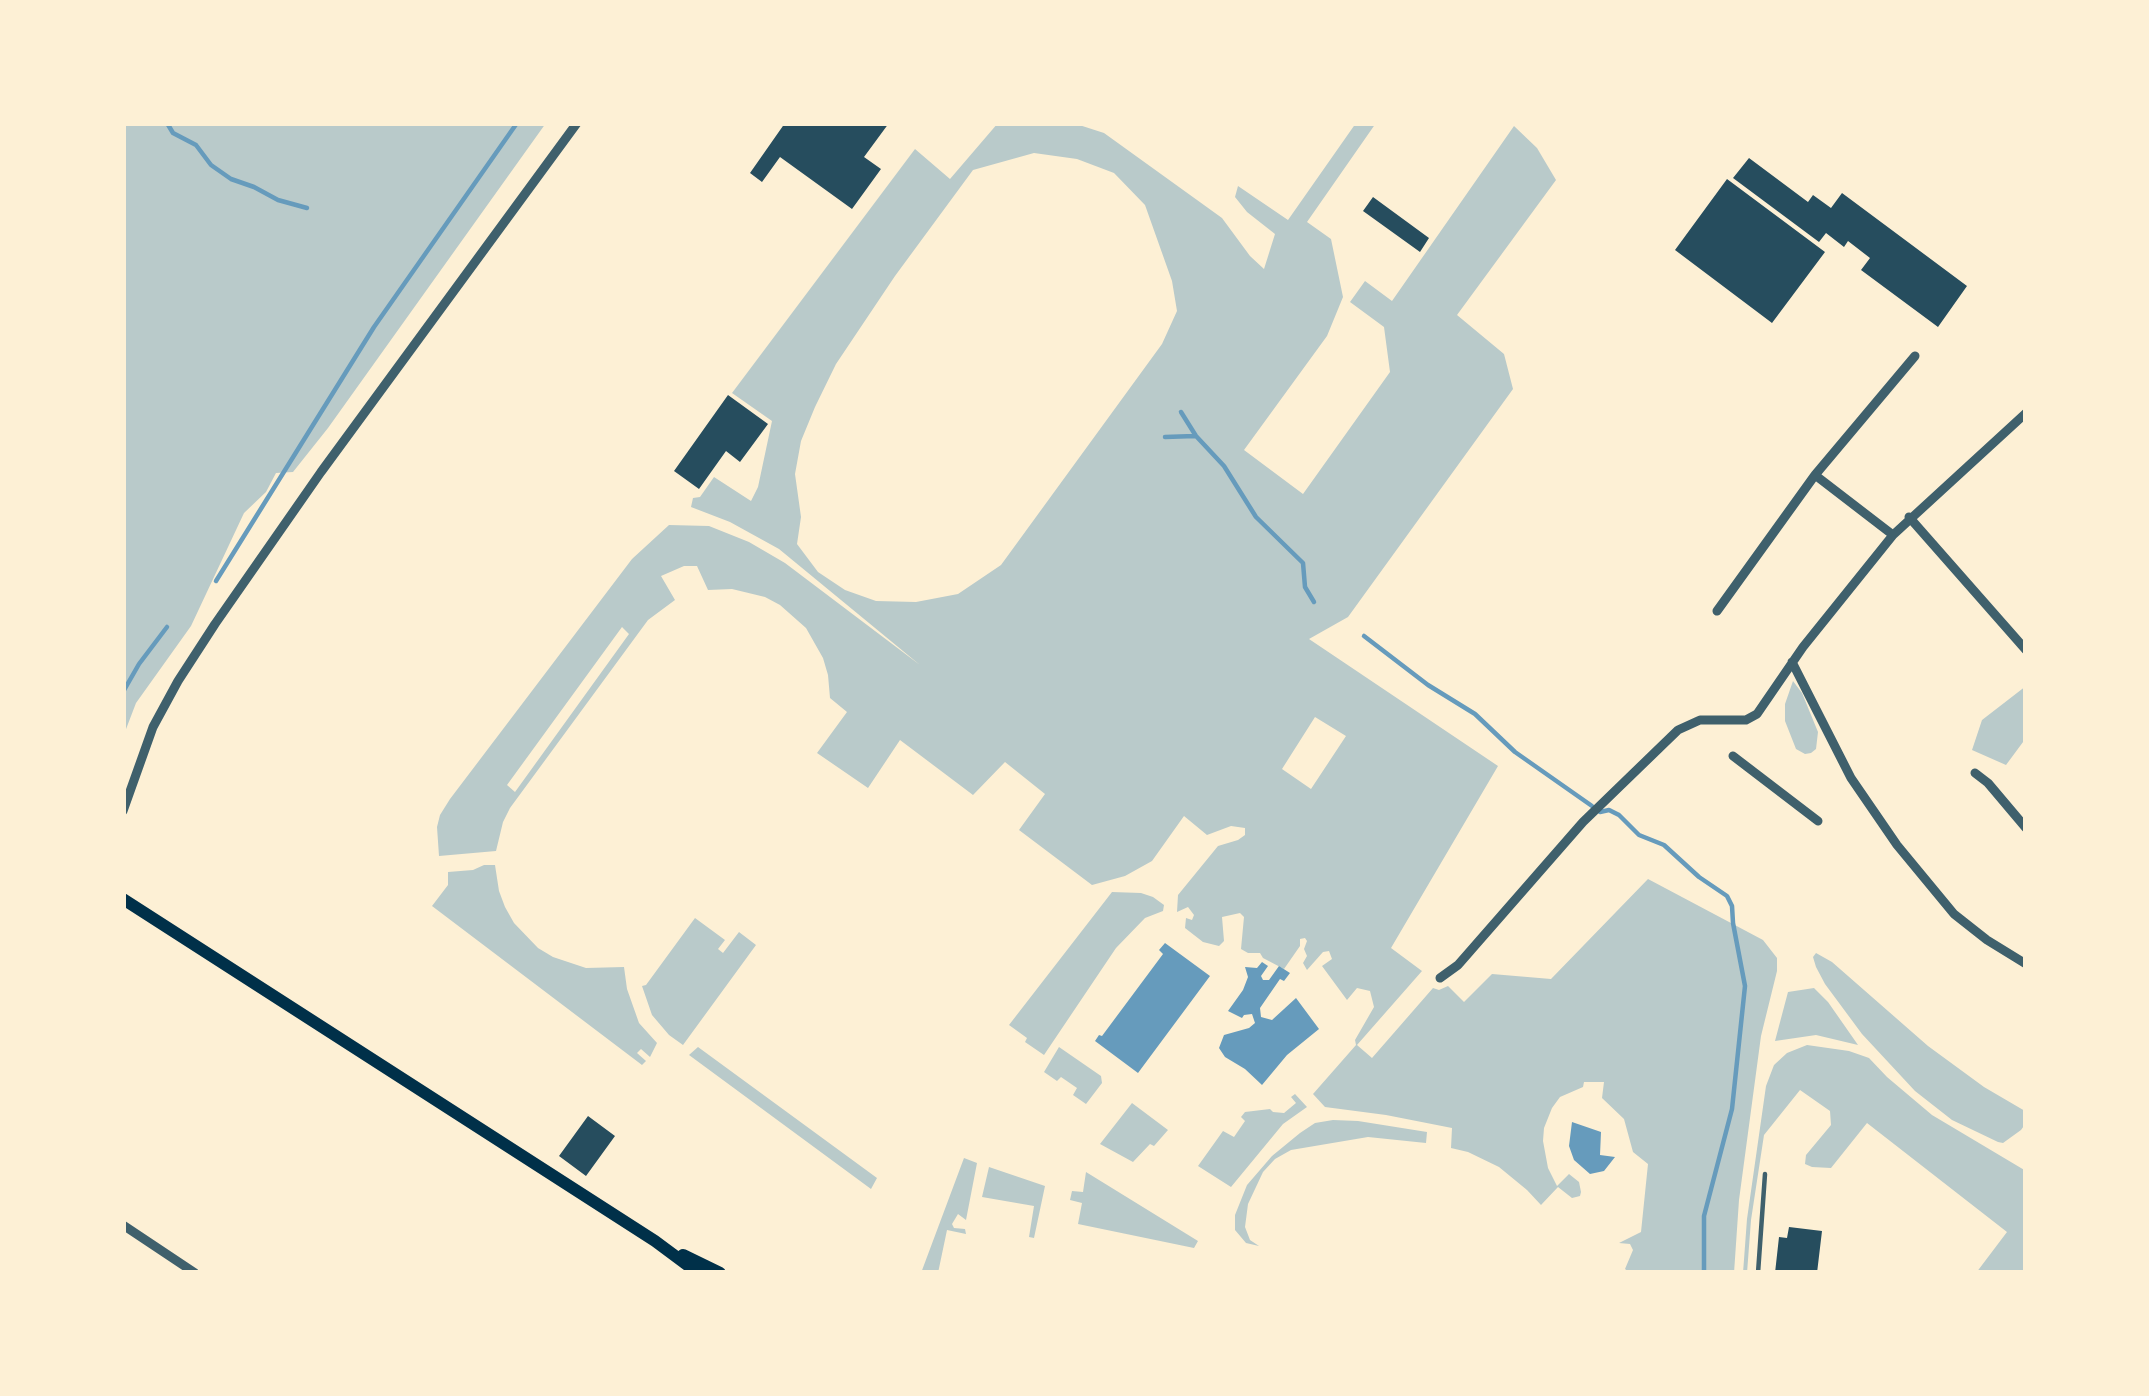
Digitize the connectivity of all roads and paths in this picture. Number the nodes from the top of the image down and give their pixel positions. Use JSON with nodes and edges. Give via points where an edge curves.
{"nodes":[{"id":1,"x":577,"y":123,"type":"edge"},
{"id":2,"x":1915,"y":356,"type":"dead end"},
{"id":3,"x":2026,"y":412,"type":"edge"},
{"id":4,"x":1815,"y":475,"type":"junction"},
{"id":5,"x":1909,"y":517,"type":"junction"},
{"id":6,"x":1893,"y":535,"type":"junction"},
{"id":7,"x":1717,"y":611,"type":"dead end"},
{"id":8,"x":2026,"y":650,"type":"edge"},
{"id":9,"x":1792,"y":662,"type":"junction"},
{"id":10,"x":1733,"y":756,"type":"dead end"},
{"id":11,"x":1975,"y":773,"type":"dead end"},
{"id":12,"x":123,"y":811,"type":"edge"},
{"id":13,"x":1818,"y":820,"type":"dead end"},
{"id":14,"x":2026,"y":828,"type":"edge"},
{"id":15,"x":123,"y":899,"type":"edge"},
{"id":16,"x":2026,"y":964,"type":"edge"},
{"id":17,"x":1440,"y":978,"type":"dead end"},
{"id":18,"x":1765,"y":1174,"type":"dead end"},
{"id":19,"x":123,"y":1225,"type":"edge"},
{"id":20,"x":655,"y":1241,"type":"junction"},
{"id":21,"x":195,"y":1273,"type":"edge"},
{"id":22,"x":698,"y":1273,"type":"edge"},
{"id":23,"x":720,"y":1273,"type":"edge"},
{"id":24,"x":1758,"y":1273,"type":"edge"}],
"edges":[{"from":1,"to":12,"type":"street","via":[[215,624],[153,728]]},
{"from":2,"to":4,"type":"street"},
{"from":3,"to":5,"type":"street"},
{"from":4,"to":6,"type":"street"},
{"from":4,"to":7,"type":"street"},
{"from":5,"to":6,"type":"street"},
{"from":5,"to":8,"type":"street"},
{"from":6,"to":9,"type":"street"},
{"from":9,"to":16,"type":"street","via":[[1851,778],[1897,845],[1954,914]]},
{"from":9,"to":17,"type":"street","via":[[1747,720],[1700,720],[1678,730]]},
{"from":10,"to":13,"type":"street"},
{"from":11,"to":14,"type":"street"},
{"from":15,"to":20,"type":"main road"},
{"from":18,"to":24,"type":"lane"},
{"from":19,"to":21,"type":"street"},
{"from":20,"to":22,"type":"main road"},
{"from":20,"to":23,"type":"main road"}]}
